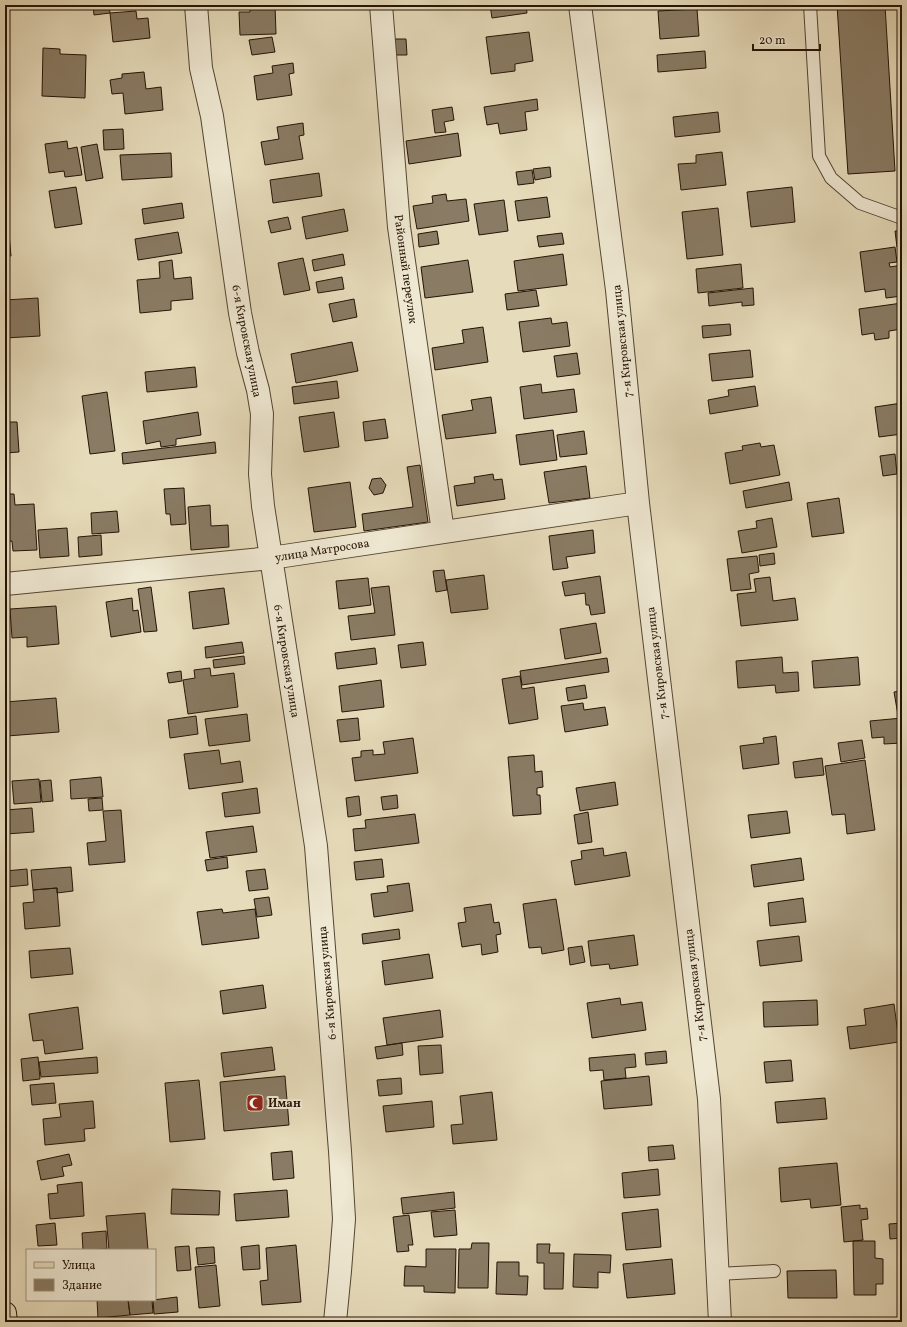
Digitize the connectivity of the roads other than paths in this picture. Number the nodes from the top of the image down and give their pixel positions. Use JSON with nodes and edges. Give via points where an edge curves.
{"nodes":[{"id":1,"x":196,"y":5,"type":"edge"},
{"id":2,"x":381,"y":5,"type":"edge"},
{"id":3,"x":580,"y":5,"type":"edge"},
{"id":4,"x":810,"y":5,"type":"edge"},
{"id":5,"x":902,"y":218,"type":"edge"},
{"id":6,"x":638,"y":503,"type":"junction"},
{"id":7,"x":443,"y":532,"type":"junction"},
{"id":8,"x":271,"y":558,"type":"junction"},
{"id":9,"x":5,"y":584,"type":"edge"},
{"id":10,"x":774,"y":1271,"type":"dead end"},
{"id":11,"x":718,"y":1274,"type":"junction"},
{"id":12,"x":5,"y":1313,"type":"edge"},
{"id":13,"x":6,"y":1322,"type":"edge"},
{"id":14,"x":335,"y":1322,"type":"edge"},
{"id":15,"x":720,"y":1322,"type":"edge"}],
"edges":[{"from":1,"to":8,"type":"street","name":"6-я Кировская улица","via":[[201,68],[212,116],[240,313],[262,414],[260,474]]},
{"from":2,"to":7,"type":"street","name":"Районный переулок","via":[[399,227]]},
{"from":3,"to":6,"type":"street","name":"7-я Кировская улица","via":[[617,290]]},
{"from":4,"to":5,"type":"lane","via":[[820,156],[831,178],[860,203]]},
{"from":6,"to":7,"type":"street","name":"улица Матросова"},
{"from":6,"to":11,"type":"street","name":"7-я Кировская улица","via":[[709,1099]]},
{"from":7,"to":8,"type":"street","name":"улица Матросова"},
{"from":8,"to":9,"type":"street","name":"улица Матросова"},
{"from":8,"to":14,"type":"street","name":"6-я Кировская улица","via":[[317,854],[344,1219]]},
{"from":10,"to":11,"type":"lane"},
{"from":11,"to":15,"type":"street","name":"7-я Кировская улица"},
{"from":12,"to":13,"type":"main road"}]}
